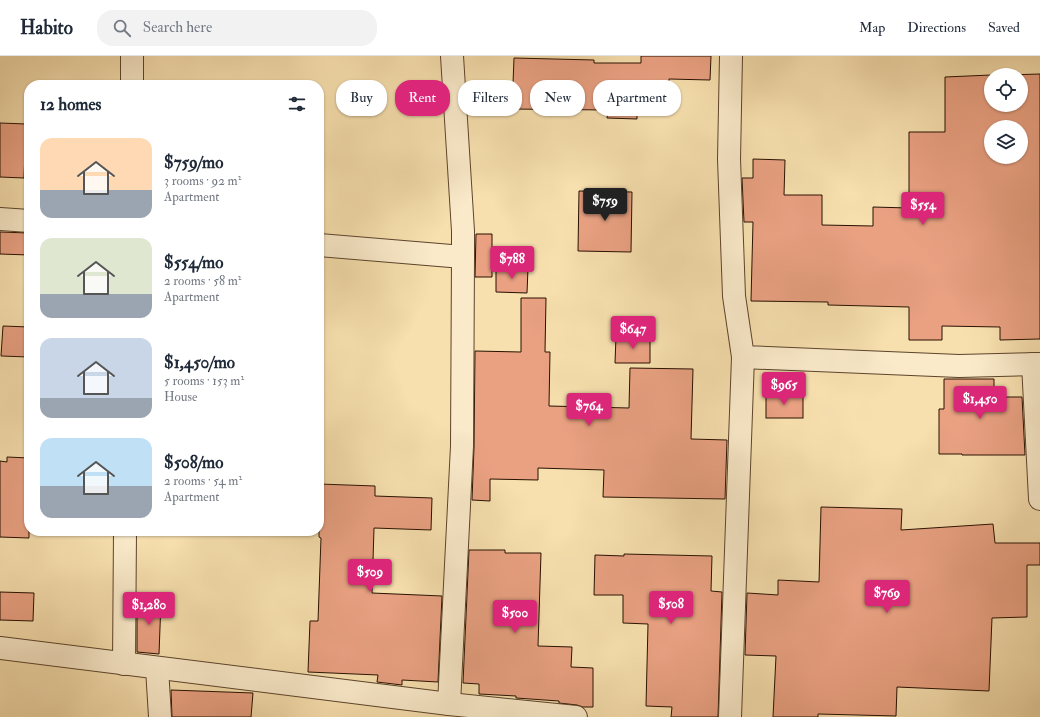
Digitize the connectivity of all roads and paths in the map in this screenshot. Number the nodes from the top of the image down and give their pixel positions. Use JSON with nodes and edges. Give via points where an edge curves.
{"nodes":[{"id":1,"x":132,"y":56,"type":"edge"},
{"id":2,"x":452,"y":56,"type":"edge"},
{"id":3,"x":731,"y":56,"type":"edge"},
{"id":4,"x":132,"y":80,"type":"edge"},
{"id":5,"x":0,"y":219,"type":"edge"},
{"id":6,"x":24,"y":221,"type":"edge"},
{"id":7,"x":324,"y":245,"type":"edge"},
{"id":8,"x":463,"y":257,"type":"junction"},
{"id":9,"x":742,"y":357,"type":"junction"},
{"id":10,"x":1036,"y":364,"type":"edge"},
{"id":11,"x":1040,"y":499,"type":"edge"},
{"id":12,"x":125,"y":536,"type":"edge"},
{"id":13,"x":0,"y":648,"type":"edge"},
{"id":14,"x":124,"y":664,"type":"junction"},
{"id":15,"x":157,"y":668,"type":"junction"},
{"id":16,"x":450,"y":704,"type":"junction"},
{"id":17,"x":160,"y":717,"type":"edge"},
{"id":18,"x":576,"y":717,"type":"edge"},
{"id":19,"x":730,"y":717,"type":"edge"}],
"edges":[{"from":1,"to":4,"type":"street"},
{"from":2,"to":8,"type":"street"},
{"from":3,"to":9,"type":"street","via":[[730,159],[734,296]]},
{"from":5,"to":6,"type":"street"},
{"from":7,"to":8,"type":"street"},
{"from":8,"to":16,"type":"street","via":[[462,446]]},
{"from":9,"to":10,"type":"street","via":[[959,366]]},
{"from":9,"to":19,"type":"street"},
{"from":10,"to":11,"type":"street"},
{"from":12,"to":14,"type":"street"},
{"from":13,"to":14,"type":"street"},
{"from":14,"to":15,"type":"street"},
{"from":15,"to":16,"type":"street"},
{"from":15,"to":17,"type":"street"},
{"from":16,"to":18,"type":"street"}]}
